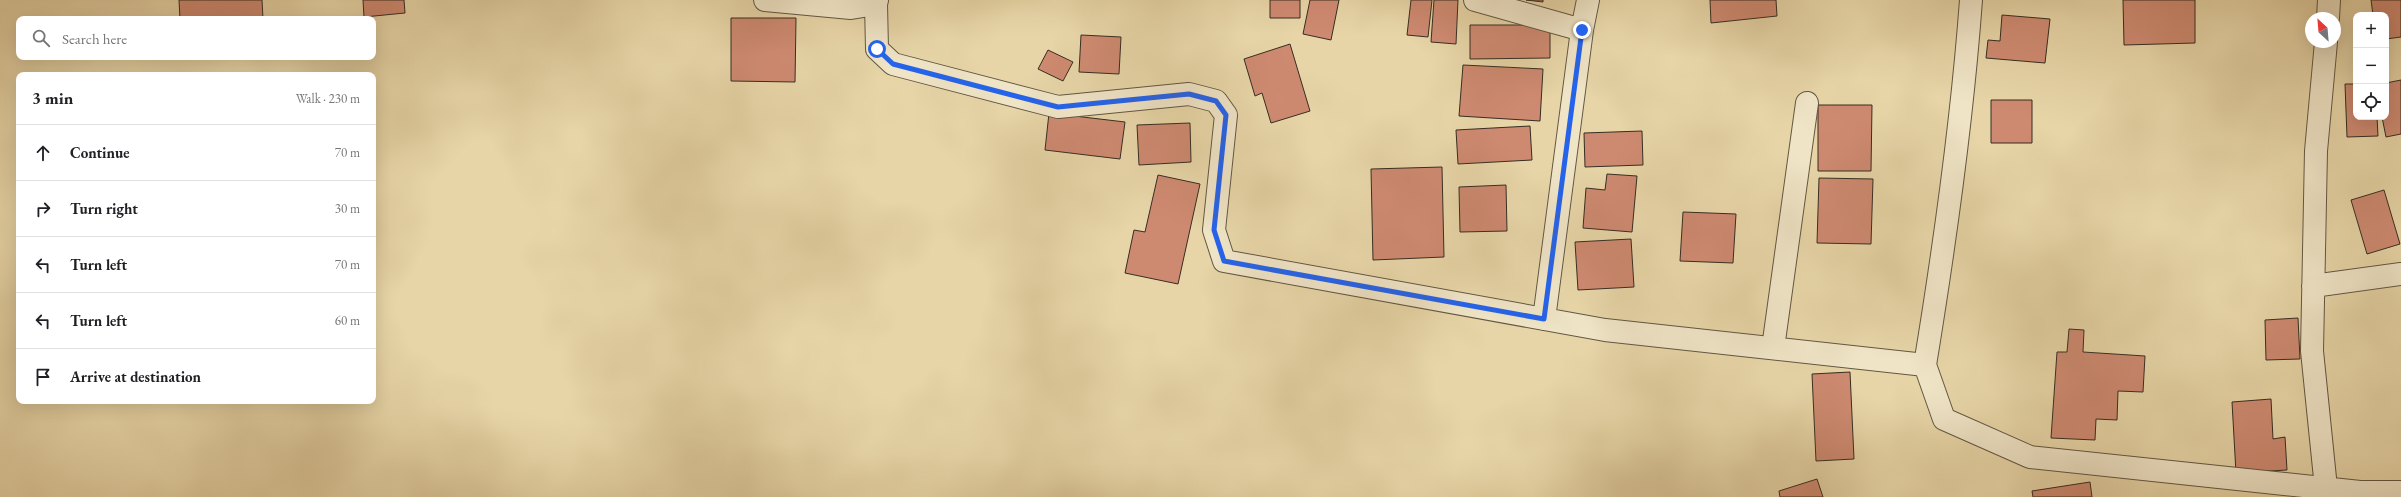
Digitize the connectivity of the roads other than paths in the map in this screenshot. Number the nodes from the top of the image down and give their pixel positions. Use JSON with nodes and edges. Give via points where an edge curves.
{"nodes":[{"id":1,"x":765,"y":0,"type":"edge"},
{"id":2,"x":1475,"y":0,"type":"edge"},
{"id":3,"x":1588,"y":0,"type":"edge"},
{"id":4,"x":1971,"y":0,"type":"edge"},
{"id":5,"x":2329,"y":0,"type":"edge"},
{"id":6,"x":876,"y":2,"type":"edge"},
{"id":7,"x":2328,"y":12,"type":"edge"},
{"id":8,"x":1582,"y":30,"type":"junction"},
{"id":9,"x":2325,"y":48,"type":"edge"},
{"id":10,"x":1808,"y":103,"type":"dead end"},
{"id":11,"x":2401,"y":274,"type":"edge"},
{"id":12,"x":2313,"y":286,"type":"junction"},
{"id":13,"x":1544,"y":319,"type":"junction"},
{"id":14,"x":1773,"y":348,"type":"junction"},
{"id":15,"x":1924,"y":365,"type":"junction"},
{"id":16,"x":2326,"y":488,"type":"junction"},
{"id":17,"x":2401,"y":492,"type":"edge"}],
"edges":[{"from":1,"to":6,"type":"street","via":[[851,8]]},
{"from":2,"to":8,"type":"street"},
{"from":3,"to":8,"type":"street"},
{"from":4,"to":15,"type":"street","via":[[1964,91],[1948,228]]},
{"from":5,"to":7,"type":"street"},
{"from":6,"to":13,"type":"street","via":[[877,49],[893,64],[1058,107],[1189,94],[1216,101],[1226,115],[1214,230],[1224,261]]},
{"from":8,"to":13,"type":"street"},
{"from":9,"to":12,"type":"street","via":[[2316,151]]},
{"from":10,"to":14,"type":"street"},
{"from":11,"to":12,"type":"street"},
{"from":12,"to":16,"type":"street","via":[[2312,351]]},
{"from":13,"to":14,"type":"street","via":[[1605,330]]},
{"from":14,"to":15,"type":"street"},
{"from":15,"to":16,"type":"street","via":[[1944,419],[2030,457]]},
{"from":16,"to":17,"type":"street","via":[[2360,492]]}]}
